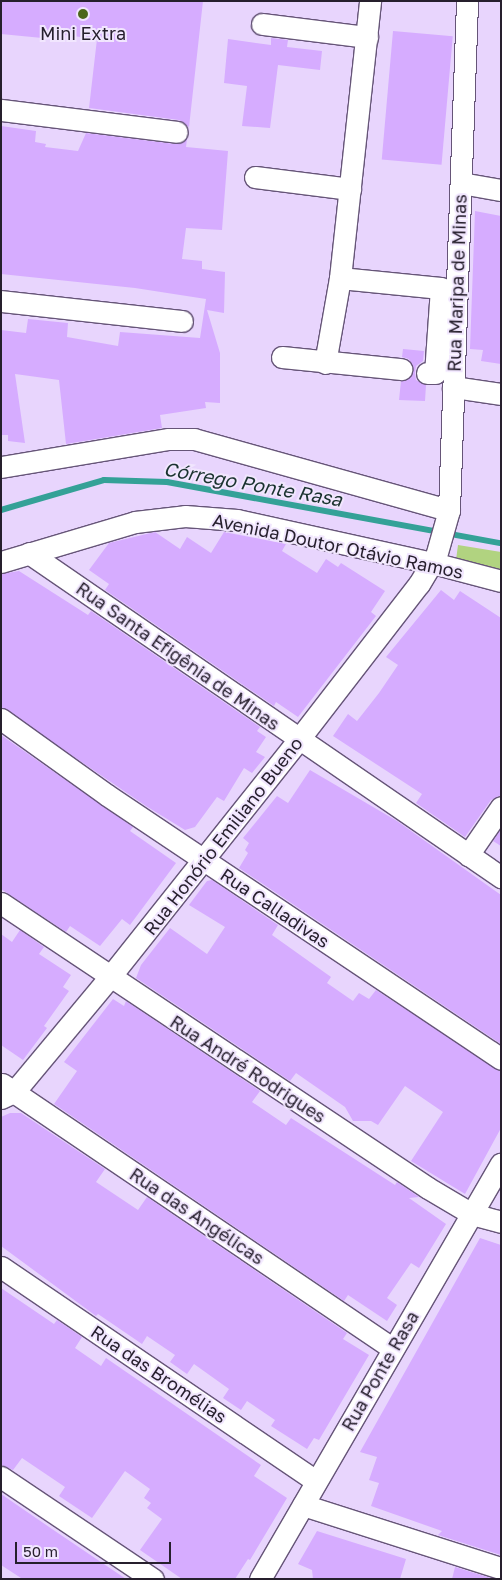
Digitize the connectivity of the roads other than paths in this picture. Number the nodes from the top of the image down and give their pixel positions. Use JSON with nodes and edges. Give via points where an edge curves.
{"nodes":[{"id":1,"x":370,"y":1,"type":"edge"},
{"id":2,"x":467,"y":1,"type":"edge"},
{"id":3,"x":262,"y":24,"type":"dead end"},
{"id":4,"x":366,"y":37,"type":"junction"},
{"id":5,"x":1,"y":110,"type":"edge"},
{"id":6,"x":177,"y":132,"type":"dead end"},
{"id":7,"x":255,"y":177,"type":"dead end"},
{"id":8,"x":461,"y":183,"type":"junction"},
{"id":9,"x":350,"y":189,"type":"junction"},
{"id":10,"x":501,"y":190,"type":"edge"},
{"id":11,"x":340,"y":278,"type":"junction"},
{"id":12,"x":1,"y":301,"type":"edge"},
{"id":13,"x":182,"y":321,"type":"dead end"},
{"id":14,"x":282,"y":357,"type":"dead end"},
{"id":15,"x":325,"y":363,"type":"junction"},
{"id":16,"x":401,"y":369,"type":"dead end"},
{"id":17,"x":427,"y":373,"type":"dead end"},
{"id":18,"x":453,"y":387,"type":"junction"},
{"id":19,"x":501,"y":394,"type":"edge"},
{"id":20,"x":1,"y":467,"type":"edge"},
{"id":21,"x":448,"y":512,"type":"junction"},
{"id":22,"x":29,"y":553,"type":"junction"},
{"id":23,"x":434,"y":560,"type":"junction"},
{"id":24,"x":1,"y":562,"type":"edge"},
{"id":25,"x":501,"y":581,"type":"edge"},
{"id":26,"x":1,"y":719,"type":"edge"},
{"id":27,"x":299,"y":740,"type":"junction"},
{"id":28,"x":501,"y":807,"type":"edge"},
{"id":29,"x":468,"y":855,"type":"junction"},
{"id":30,"x":203,"y":859,"type":"junction"},
{"id":31,"x":501,"y":877,"type":"edge"},
{"id":32,"x":1,"y":904,"type":"edge"},
{"id":33,"x":109,"y":978,"type":"junction"},
{"id":34,"x":501,"y":1059,"type":"edge"},
{"id":35,"x":5,"y":1091,"type":"edge"},
{"id":36,"x":501,"y":1164,"type":"edge"},
{"id":37,"x":472,"y":1214,"type":"junction"},
{"id":38,"x":501,"y":1222,"type":"edge"},
{"id":39,"x":1,"y":1267,"type":"edge"},
{"id":40,"x":393,"y":1349,"type":"junction"},
{"id":41,"x":1,"y":1476,"type":"edge"},
{"id":42,"x":316,"y":1481,"type":"junction"},
{"id":43,"x":303,"y":1504,"type":"junction"},
{"id":44,"x":501,"y":1568,"type":"edge"},
{"id":45,"x":152,"y":1579,"type":"edge"},
{"id":46,"x":260,"y":1579,"type":"edge"}],
"edges":[{"from":1,"to":4,"type":"street"},
{"from":2,"to":8,"type":"street","name":"Rua Maripa de Minas"},
{"from":3,"to":4,"type":"street"},
{"from":4,"to":9,"type":"street"},
{"from":5,"to":6,"type":"street"},
{"from":7,"to":9,"type":"street"},
{"from":8,"to":10,"type":"street"},
{"from":8,"to":18,"type":"street","name":"Rua Maripa de Minas"},
{"from":9,"to":11,"type":"street"},
{"from":11,"to":15,"type":"street"},
{"from":11,"to":17,"type":"street","via":[[441,288],[435,373]]},
{"from":12,"to":13,"type":"street"},
{"from":14,"to":15,"type":"street"},
{"from":15,"to":16,"type":"street"},
{"from":18,"to":19,"type":"street"},
{"from":18,"to":21,"type":"street","name":"Rua Maripa de Minas"},
{"from":20,"to":21,"type":"street","via":[[169,439],[194,439]]},
{"from":21,"to":23,"type":"street","name":"Rua Maripa de Minas"},
{"from":22,"to":23,"type":"street","name":"Avenida Doutor Otávio Ramos","via":[[136,522],[185,516],[237,520]]},
{"from":22,"to":24,"type":"street","name":"Avenida Doutor Otávio Ramos"},
{"from":22,"to":27,"type":"street","name":"Rua Santa Efigênia de Minas"},
{"from":23,"to":25,"type":"street","name":"Avenida Doutor Otávio Ramos"},
{"from":23,"to":27,"type":"street","name":"Rua Honório Emiliano Bueno"},
{"from":26,"to":30,"type":"street","name":"Rua Calladivas"},
{"from":27,"to":29,"type":"street","name":"Rua Santa Efigênia de Minas"},
{"from":27,"to":30,"type":"street","name":"Rua Honório Emiliano Bueno"},
{"from":28,"to":29,"type":"street"},
{"from":29,"to":31,"type":"street","name":"Rua Santa Efigênia de Minas"},
{"from":30,"to":33,"type":"street","name":"Rua Honório Emiliano Bueno"},
{"from":30,"to":34,"type":"street","name":"Rua Calladivas"},
{"from":32,"to":33,"type":"street","name":"Rua André Rodrigues"},
{"from":33,"to":35,"type":"street","name":"Rua Honório Emiliano Bueno"},
{"from":33,"to":37,"type":"street","name":"Rua André Rodrigues"},
{"from":35,"to":40,"type":"street","name":"Rua das Angélicas"},
{"from":36,"to":37,"type":"street","name":"Rua Ponte Rasa"},
{"from":37,"to":38,"type":"street","name":"Rua André Rodrigues"},
{"from":37,"to":40,"type":"street","name":"Rua Ponte Rasa"},
{"from":39,"to":42,"type":"street","name":"Rua das Bromélias"},
{"from":40,"to":42,"type":"street","name":"Rua Ponte Rasa"},
{"from":41,"to":45,"type":"street"},
{"from":42,"to":43,"type":"street","name":"Rua Ponte Rasa"},
{"from":43,"to":44,"type":"street"},
{"from":43,"to":46,"type":"street","name":"Rua Ponte Rasa"}]}
